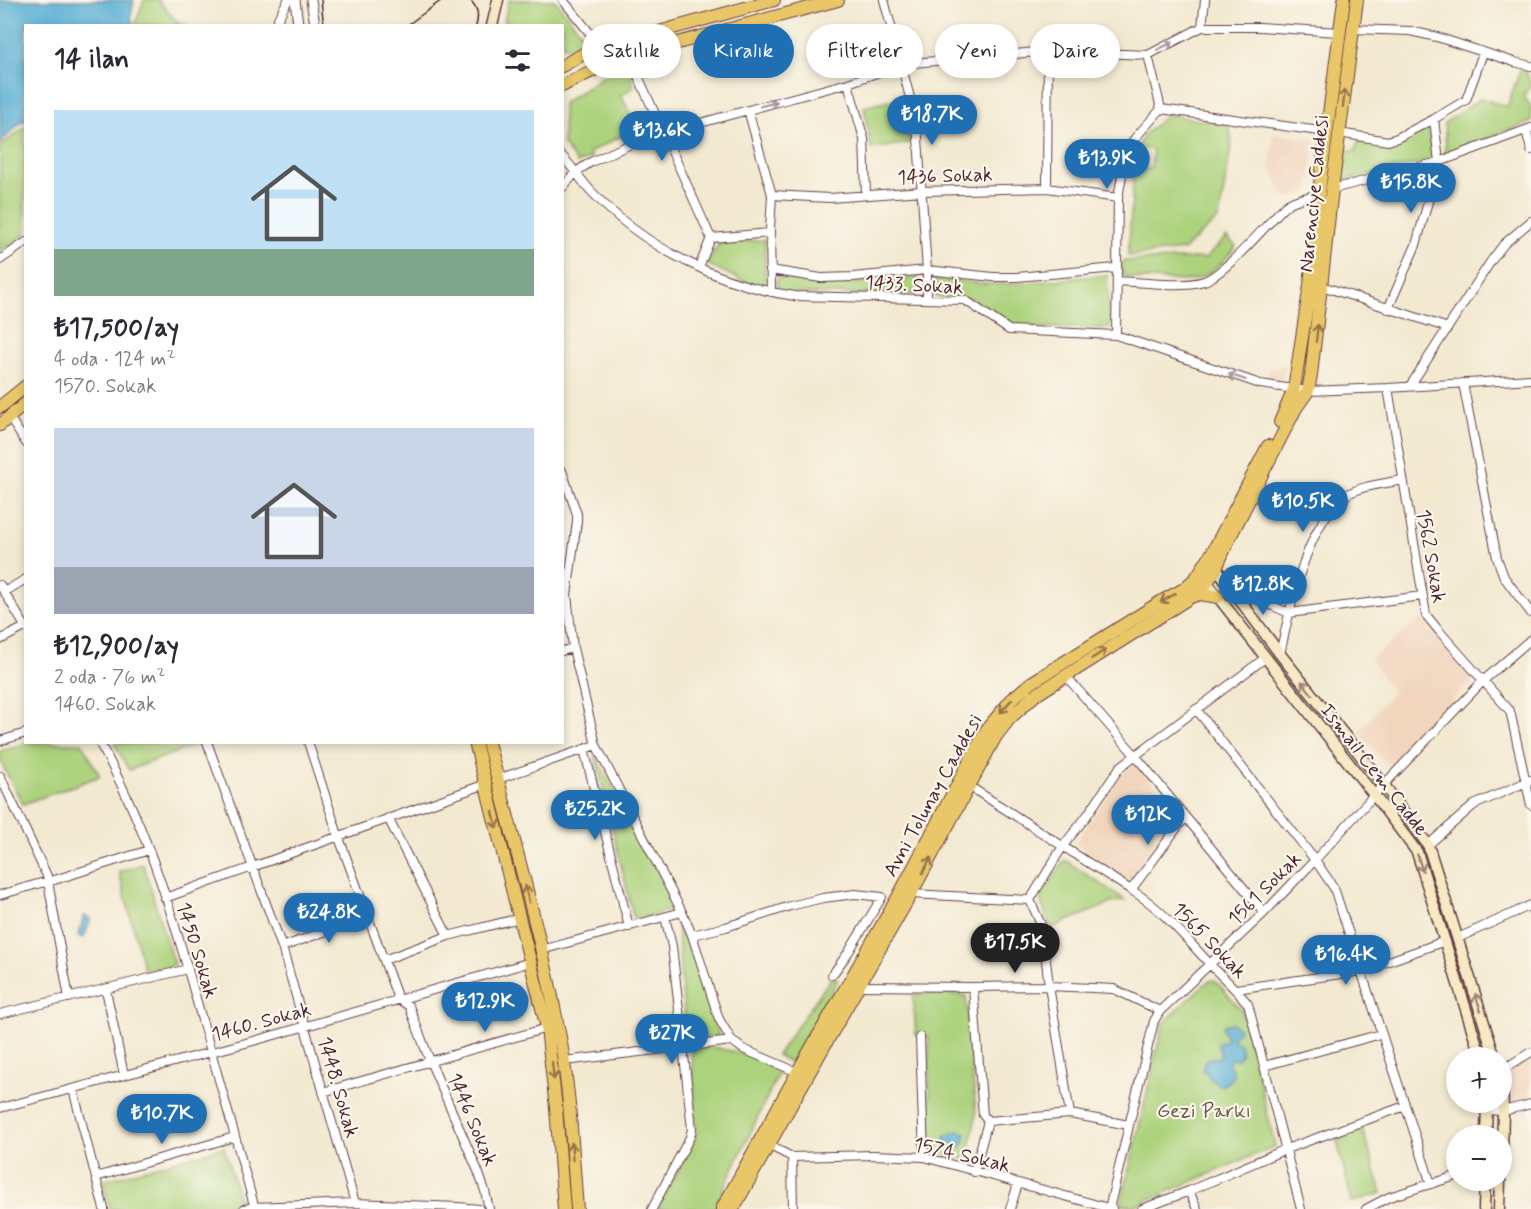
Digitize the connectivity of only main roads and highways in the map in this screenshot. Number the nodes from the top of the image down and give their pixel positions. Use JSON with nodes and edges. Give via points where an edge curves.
{"nodes":[{"id":1,"x":498,"y":0,"type":"edge"},
{"id":2,"x":774,"y":0,"type":"edge"},
{"id":3,"x":837,"y":0,"type":"edge"},
{"id":4,"x":1344,"y":0,"type":"edge"},
{"id":5,"x":1357,"y":0,"type":"edge"},
{"id":6,"x":492,"y":24,"type":"edge"},
{"id":7,"x":564,"y":65,"type":"edge"},
{"id":8,"x":564,"y":86,"type":"edge"},
{"id":9,"x":1333,"y":132,"type":"junction"},
{"id":10,"x":24,"y":389,"type":"edge"},
{"id":11,"x":1294,"y":389,"type":"joint"},
{"id":12,"x":1308,"y":391,"type":"joint"},
{"id":13,"x":24,"y":404,"type":"edge"},
{"id":14,"x":3,"y":416,"type":"edge"},
{"id":15,"x":1211,"y":566,"type":"junction"},
{"id":16,"x":1208,"y":583,"type":"junction"},
{"id":17,"x":1218,"y":597,"type":"junction"},
{"id":18,"x":1189,"y":598,"type":"junction"},
{"id":19,"x":476,"y":744,"type":"edge"},
{"id":20,"x":489,"y":744,"type":"edge"},
{"id":21,"x":1478,"y":1047,"type":"edge"},
{"id":22,"x":1493,"y":1047,"type":"edge"},
{"id":23,"x":1485,"y":1191,"type":"edge"},
{"id":24,"x":1500,"y":1191,"type":"edge"},
{"id":25,"x":564,"y":1209,"type":"edge"},
{"id":26,"x":577,"y":1209,"type":"edge"},
{"id":27,"x":722,"y":1209,"type":"edge"},
{"id":28,"x":733,"y":1209,"type":"edge"},
{"id":29,"x":1485,"y":1209,"type":"edge"},
{"id":30,"x":1499,"y":1209,"type":"edge"}],
"edges":[{"from":1,"to":6,"type":"main road"},
{"from":2,"to":7,"type":"main road","via":[[587,52]]},
{"from":3,"to":8,"type":"main road","via":[[629,56]]},
{"from":4,"to":9,"type":"main road","name":"Narenciye Caddesi"},
{"from":9,"to":5,"type":"main road","name":"Narenciye Caddesi","one_way":true},
{"from":9,"to":11,"type":"main road","name":"Narenciye Caddesi","via":[[1319,194]]},
{"from":12,"to":9,"type":"main road","name":"Narenciye Caddesi","one_way":true,"via":[[1332,189]]},
{"from":10,"to":14,"type":"main road"},
{"from":11,"to":15,"type":"main road","name":"Avni Tolunay Caddesi"},
{"from":12,"to":15,"type":"main road","name":"Avni Tolunay Caddesi"},
{"from":13,"to":14,"type":"main road"},
{"from":15,"to":16,"type":"main road","name":"Avni Tolunay Caddesi"},
{"from":22,"to":15,"type":"main road","name":"Ismail Cem Cadde","one_way":true,"via":[[1428,845]]},
{"from":15,"to":27,"type":"main road","name":"Avni Tolunay Caddesi","one_way":true,"via":[[1184,589],[1031,683],[987,729],[898,897]]},
{"from":16,"to":17,"type":"main road","name":"Ismail Cem Cadde"},
{"from":16,"to":18,"type":"main road","name":"Avni Tolunay Caddesi"},
{"from":17,"to":18,"type":"main road","via":[[1200,594]]},
{"from":17,"to":21,"type":"main road","name":"Ismail Cem Cadde","one_way":true,"via":[[1417,852]]},
{"from":28,"to":18,"type":"main road","name":"Avni Tolunay Caddesi","one_way":true,"via":[[996,736],[1034,696]]},
{"from":19,"to":25,"type":"main road","one_way":true,"via":[[547,1028]]},
{"from":26,"to":20,"type":"main road","one_way":true,"via":[[558,1023]]},
{"from":23,"to":29,"type":"main road"},
{"from":24,"to":30,"type":"main road"}]}
